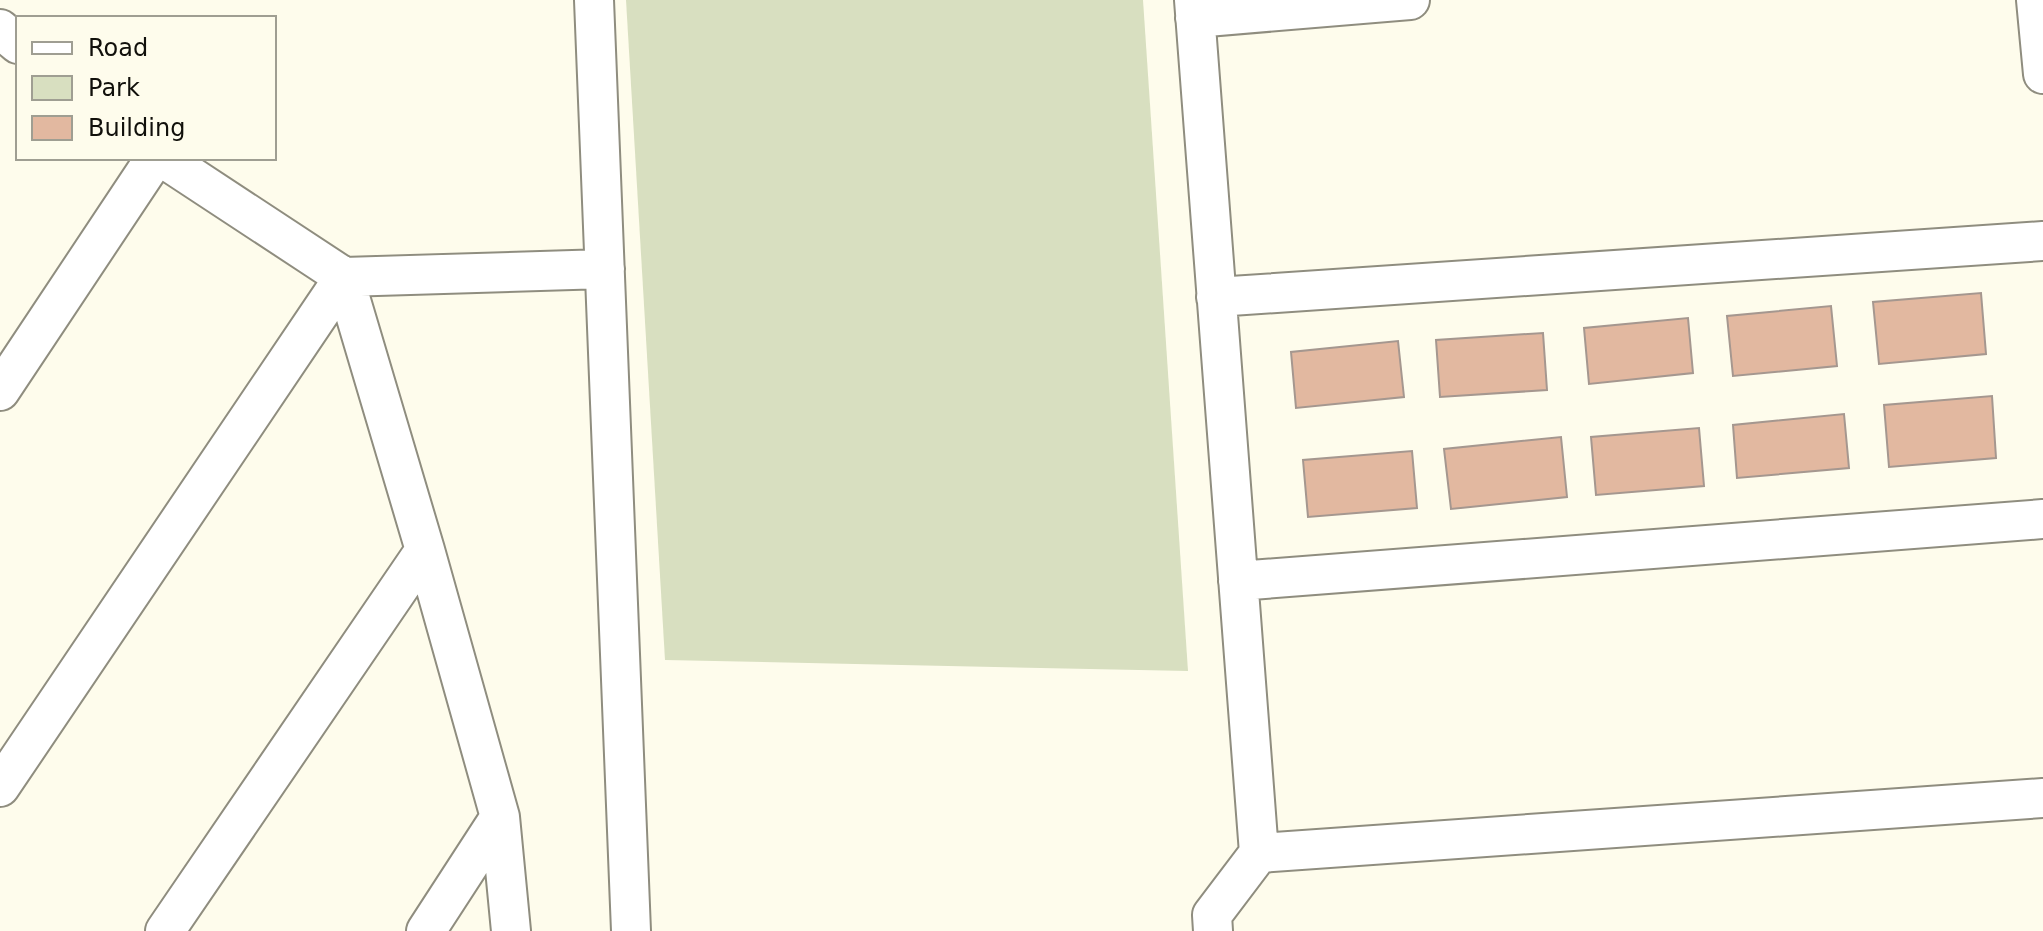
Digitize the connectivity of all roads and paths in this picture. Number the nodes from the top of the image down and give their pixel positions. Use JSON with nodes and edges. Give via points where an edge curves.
{"nodes":[{"id":1,"x":594,"y":0,"type":"edge"},
{"id":2,"x":1410,"y":0,"type":"edge"},
{"id":3,"x":2036,"y":0,"type":"edge"},
{"id":4,"x":1194,"y":9,"type":"edge"},
{"id":5,"x":0,"y":29,"type":"edge"},
{"id":6,"x":16,"y":42,"type":"edge"},
{"id":7,"x":2043,"y":74,"type":"edge"},
{"id":8,"x":154,"y":160,"type":"edge"},
{"id":9,"x":166,"y":160,"type":"edge"},
{"id":10,"x":2043,"y":241,"type":"edge"},
{"id":11,"x":605,"y":269,"type":"junction"},
{"id":12,"x":344,"y":277,"type":"junction"},
{"id":13,"x":1216,"y":297,"type":"junction"},
{"id":14,"x":0,"y":391,"type":"edge"},
{"id":15,"x":2043,"y":519,"type":"edge"},
{"id":16,"x":425,"y":550,"type":"junction"},
{"id":17,"x":1238,"y":581,"type":"junction"},
{"id":18,"x":0,"y":787,"type":"edge"},
{"id":19,"x":2043,"y":798,"type":"edge"},
{"id":20,"x":500,"y":817,"type":"junction"},
{"id":21,"x":1259,"y":853,"type":"junction"},
{"id":22,"x":165,"y":931,"type":"edge"},
{"id":23,"x":426,"y":931,"type":"edge"},
{"id":24,"x":511,"y":931,"type":"edge"},
{"id":25,"x":631,"y":931,"type":"edge"},
{"id":26,"x":1213,"y":931,"type":"edge"}],
"edges":[{"from":1,"to":11,"type":"street"},
{"from":2,"to":4,"type":"street"},
{"from":3,"to":7,"type":"street"},
{"from":4,"to":13,"type":"street"},
{"from":5,"to":6,"type":"street"},
{"from":8,"to":14,"type":"street"},
{"from":9,"to":12,"type":"street"},
{"from":10,"to":13,"type":"street"},
{"from":11,"to":12,"type":"street"},
{"from":11,"to":25,"type":"street"},
{"from":12,"to":16,"type":"street"},
{"from":12,"to":18,"type":"street"},
{"from":13,"to":17,"type":"street"},
{"from":15,"to":17,"type":"street"},
{"from":16,"to":20,"type":"street"},
{"from":16,"to":22,"type":"street"},
{"from":17,"to":21,"type":"street"},
{"from":19,"to":21,"type":"street"},
{"from":20,"to":23,"type":"street"},
{"from":20,"to":24,"type":"street"},
{"from":21,"to":26,"type":"street","via":[[1212,915]]}]}
